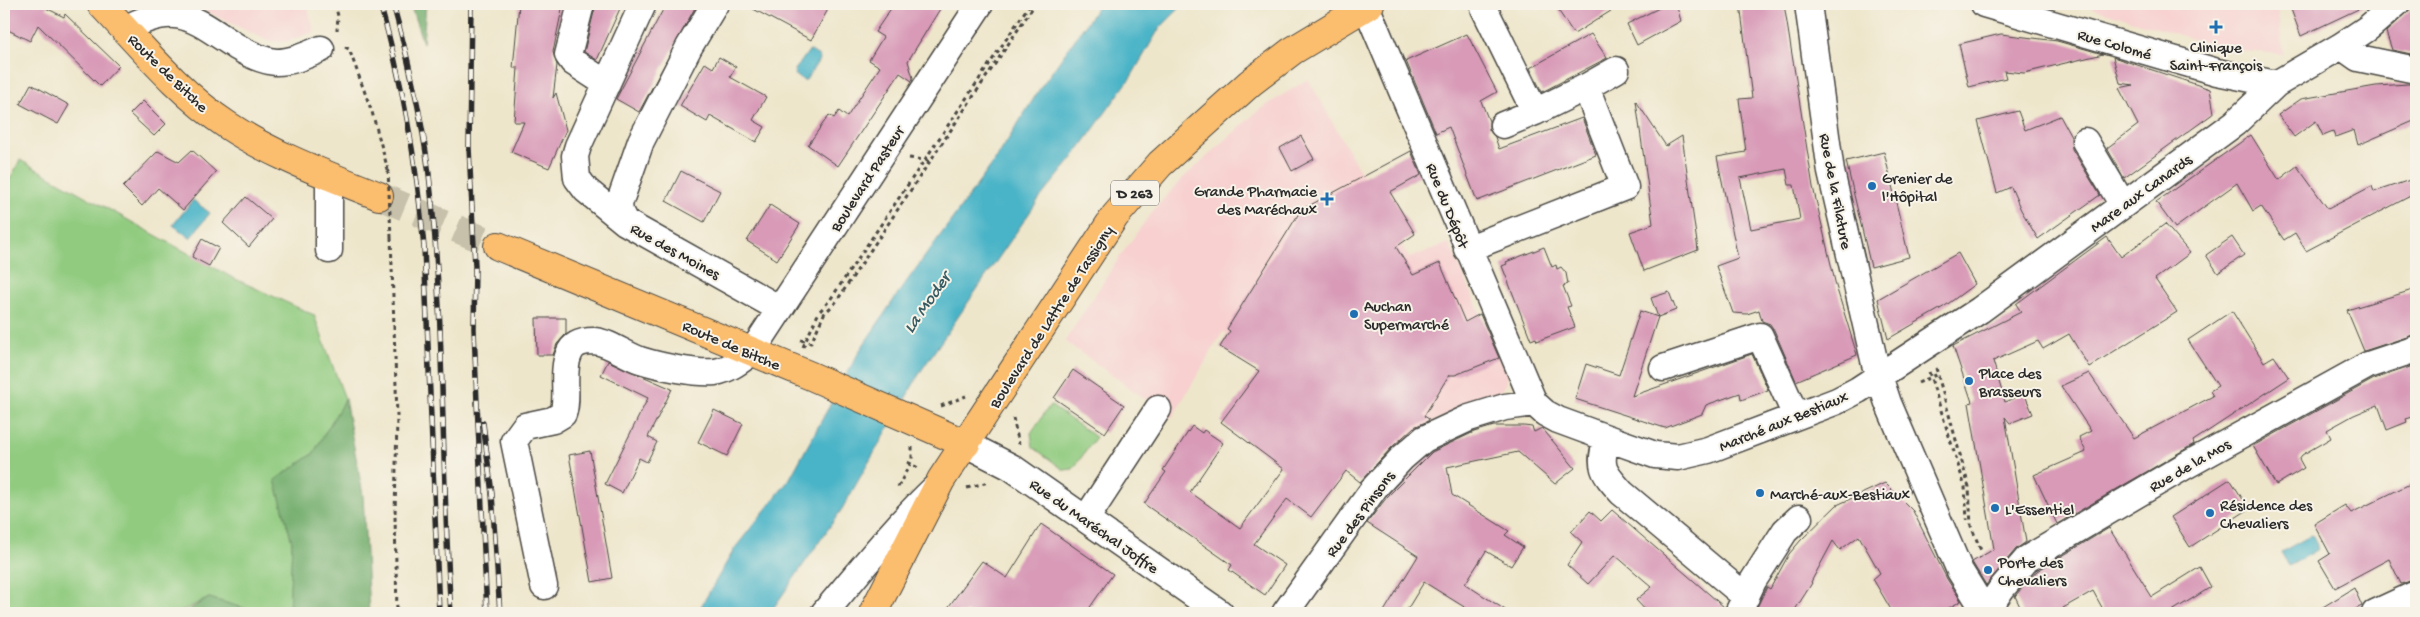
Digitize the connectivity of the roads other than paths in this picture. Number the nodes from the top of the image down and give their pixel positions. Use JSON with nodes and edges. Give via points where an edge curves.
{"nodes":[{"id":1,"x":101,"y":4,"type":"edge"},
{"id":2,"x":581,"y":4,"type":"edge"},
{"id":3,"x":643,"y":4,"type":"edge"},
{"id":4,"x":715,"y":4,"type":"edge"},
{"id":5,"x":980,"y":4,"type":"edge"},
{"id":6,"x":1808,"y":4,"type":"edge"},
{"id":7,"x":1984,"y":4,"type":"edge"},
{"id":8,"x":2396,"y":4,"type":"edge"},
{"id":9,"x":1368,"y":5,"type":"edge"},
{"id":10,"x":1484,"y":8,"type":"dead end"},
{"id":11,"x":125,"y":29,"type":"junction"},
{"id":12,"x":2341,"y":46,"type":"junction"},
{"id":13,"x":332,"y":48,"type":"road end"},
{"id":14,"x":1616,"y":70,"type":"dead end"},
{"id":15,"x":2416,"y":70,"type":"edge"},
{"id":16,"x":607,"y":84,"type":"junction"},
{"id":17,"x":2276,"y":84,"type":"junction"},
{"id":18,"x":1586,"y":87,"type":"junction"},
{"id":19,"x":1535,"y":112,"type":"junction"},
{"id":20,"x":1503,"y":126,"type":"dead end"},
{"id":21,"x":2085,"y":141,"type":"dead end"},
{"id":22,"x":329,"y":176,"type":"junction"},
{"id":23,"x":379,"y":196,"type":"tunnel mouth"},
{"id":24,"x":2123,"y":205,"type":"junction"},
{"id":25,"x":625,"y":222,"type":"junction"},
{"id":26,"x":498,"y":246,"type":"tunnel mouth"},
{"id":27,"x":1467,"y":249,"type":"junction"},
{"id":28,"x":329,"y":250,"type":"dead end"},
{"id":29,"x":780,"y":309,"type":"junction"},
{"id":30,"x":2416,"y":349,"type":"edge"},
{"id":31,"x":752,"y":352,"type":"junction"},
{"id":32,"x":1663,"y":368,"type":"dead end"},
{"id":33,"x":1879,"y":376,"type":"junction"},
{"id":34,"x":1534,"y":403,"type":"junction"},
{"id":35,"x":1158,"y":408,"type":"dead end"},
{"id":36,"x":1796,"y":416,"type":"junction"},
{"id":37,"x":1607,"y":438,"type":"junction"},
{"id":38,"x":966,"y":444,"type":"junction"},
{"id":39,"x":939,"y":484,"type":"junction"},
{"id":40,"x":1799,"y":518,"type":"dead end"},
{"id":41,"x":1086,"y":519,"type":"junction"},
{"id":42,"x":544,"y":586,"type":"dead end"},
{"id":43,"x":2416,"y":594,"type":"edge"},
{"id":44,"x":1742,"y":605,"type":"edge"},
{"id":45,"x":824,"y":613,"type":"edge"},
{"id":46,"x":874,"y":613,"type":"edge"},
{"id":47,"x":1220,"y":613,"type":"edge"},
{"id":48,"x":1285,"y":613,"type":"edge"},
{"id":49,"x":1986,"y":613,"type":"edge"},
{"id":50,"x":2375,"y":613,"type":"edge"}],
"edges":[{"from":1,"to":11,"type":"main road","name":"Route de Bitche"},
{"from":2,"to":16,"type":"street","via":[[568,55],[573,62]]},
{"from":3,"to":16,"type":"street"},
{"from":4,"to":25,"type":"street","name":"Rue des Moines","via":[[641,141],[619,204]]},
{"from":5,"to":29,"type":"street","name":"Boulevard Pasteur"},
{"from":6,"to":33,"type":"street","name":"Rue de la Filature","via":[[1832,180]]},
{"from":7,"to":17,"type":"street","name":"Rue Colomé","via":[[2217,72]]},
{"from":8,"to":12,"type":"street","name":"Mare aux Canards"},
{"from":9,"to":27,"type":"street","name":"Rue du Dépôt"},
{"from":9,"to":38,"type":"main road","name":"Boulevard de Lattre de Tassigny","number":"D 263","via":[[1292,51],[1250,83],[1160,164],[1099,238]]},
{"from":10,"to":19,"type":"street"},
{"from":11,"to":13,"type":"street","via":[[150,16],[174,14],[198,21],[264,60],[290,60]]},
{"from":11,"to":22,"type":"main road","name":"Route de Bitche","via":[[192,98],[226,125],[266,148]]},
{"from":12,"to":15,"type":"street","via":[[2358,58]]},
{"from":12,"to":17,"type":"street","name":"Mare aux Canards"},
{"from":14,"to":18,"type":"street"},
{"from":16,"to":25,"type":"street","via":[[578,146],[575,169],[586,190]]},
{"from":17,"to":24,"type":"street","name":"Mare aux Canards","via":[[2235,123]]},
{"from":18,"to":19,"type":"street"},
{"from":18,"to":27,"type":"street","via":[[1625,187]]},
{"from":19,"to":20,"type":"street"},
{"from":21,"to":24,"type":"street"},
{"from":22,"to":23,"type":"main road","name":"Route de Bitche"},
{"from":22,"to":28,"type":"street"},
{"from":24,"to":33,"type":"street","name":"Mare aux Canards","via":[[1980,310]]},
{"from":25,"to":29,"type":"street","name":"Rue des Moines"},
{"from":26,"to":31,"type":"main road","name":"Route de Bitche"},
{"from":27,"to":34,"type":"street","name":"Rue du Dépôt"},
{"from":29,"to":31,"type":"street","name":"Boulevard Pasteur"},
{"from":30,"to":49,"type":"street","name":"Rue de la Mos","via":[[2368,365],[2185,466],[2027,559],[2000,590]]},
{"from":31,"to":38,"type":"main road","name":"Route de Bitche","via":[[802,364],[928,415]]},
{"from":31,"to":42,"type":"street","via":[[731,367],[716,372],[640,360],[596,341],[582,341],[574,346],[568,354],[563,414],[553,420],[524,426],[514,441]]},
{"from":32,"to":36,"type":"street","via":[[1760,336]]},
{"from":33,"to":36,"type":"street","name":"Marché aux Bestiaux","via":[[1845,397]]},
{"from":33,"to":49,"type":"street","via":[[1954,556]]},
{"from":34,"to":37,"type":"street","name":"Marché aux Bestiaux","via":[[1558,420]]},
{"from":34,"to":48,"type":"street","name":"Rue des Pinsons","via":[[1518,404],[1476,416],[1424,439],[1375,488]]},
{"from":35,"to":41,"type":"street"},
{"from":36,"to":37,"type":"street","name":"Marché aux Bestiaux","via":[[1708,450],[1682,456],[1659,456]]},
{"from":37,"to":44,"type":"street","via":[[1602,464],[1613,483]]},
{"from":38,"to":39,"type":"main road","name":"Boulevard de Lattre de Tassigny"},
{"from":38,"to":41,"type":"street","name":"Rue du Maréchal Joffre","via":[[1008,465]]},
{"from":39,"to":45,"type":"street","via":[[901,520]]},
{"from":39,"to":46,"type":"main road","name":"Boulevard de Lattre de Tassigny"},
{"from":40,"to":44,"type":"street","via":[[1785,531]]},
{"from":41,"to":47,"type":"street","name":"Rue du Maréchal Joffre"},
{"from":43,"to":50,"type":"street"}]}
